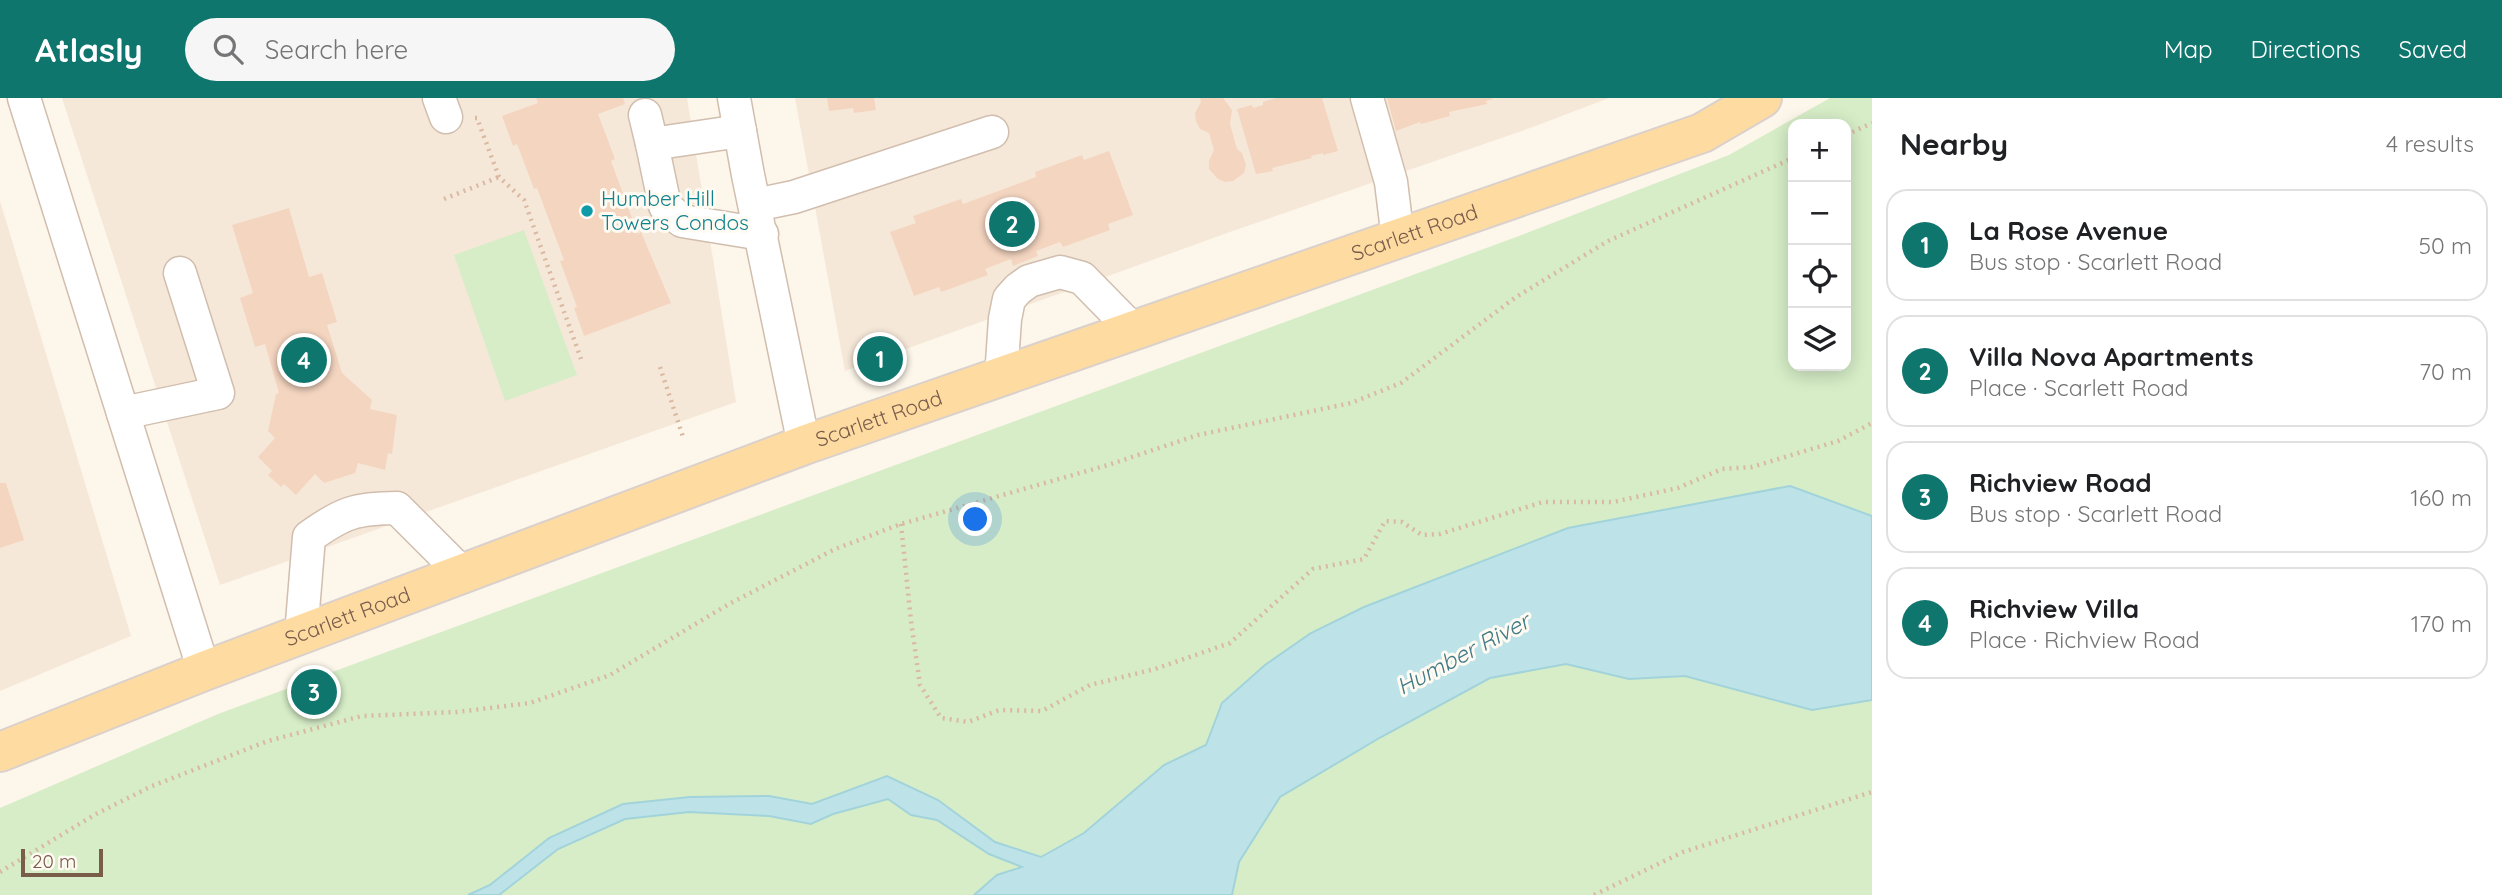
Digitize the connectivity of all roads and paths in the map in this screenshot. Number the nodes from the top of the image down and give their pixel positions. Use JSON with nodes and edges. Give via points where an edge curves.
{"nodes":[{"id":1,"x":24,"y":98,"type":"edge"},
{"id":2,"x":734,"y":98,"type":"edge"},
{"id":3,"x":1367,"y":98,"type":"edge"},
{"id":4,"x":1762,"y":98,"type":"edge"},
{"id":5,"x":443,"y":107,"type":"edge"},
{"id":6,"x":1872,"y":123,"type":"edge"},
{"id":7,"x":740,"y":131,"type":"junction"},
{"id":8,"x":992,"y":132,"type":"dead end"},
{"id":9,"x":1851,"y":133,"type":"edge"},
{"id":10,"x":1788,"y":160,"type":"edge"},
{"id":11,"x":499,"y":177,"type":"junction"},
{"id":12,"x":444,"y":199,"type":"dead end"},
{"id":13,"x":759,"y":219,"type":"junction"},
{"id":14,"x":1398,"y":239,"type":"junction"},
{"id":15,"x":180,"y":273,"type":"dead end"},
{"id":16,"x":1134,"y":331,"type":"junction"},
{"id":17,"x":581,"y":359,"type":"dead end"},
{"id":18,"x":660,"y":368,"type":"dead end"},
{"id":19,"x":1001,"y":377,"type":"junction"},
{"id":20,"x":123,"y":413,"type":"junction"},
{"id":21,"x":1872,"y":423,"type":"edge"},
{"id":22,"x":684,"y":440,"type":"dead end"},
{"id":23,"x":804,"y":446,"type":"junction"},
{"id":24,"x":901,"y":524,"type":"junction"},
{"id":25,"x":463,"y":574,"type":"junction"},
{"id":26,"x":301,"y":635,"type":"junction"},
{"id":27,"x":204,"y":671,"type":"junction"},
{"id":28,"x":0,"y":752,"type":"edge"},
{"id":29,"x":1872,"y":792,"type":"edge"},
{"id":30,"x":0,"y":872,"type":"edge"},
{"id":31,"x":1594,"y":895,"type":"edge"}],
"edges":[{"from":1,"to":20,"type":"street"},
{"from":2,"to":7,"type":"street"},
{"from":3,"to":14,"type":"street","via":[[1391,182]]},
{"from":4,"to":14,"type":"main road","name":"Scarlett Road","via":[[1702,133]]},
{"from":5,"to":11,"type":"path","via":[[477,118]]},
{"from":6,"to":9,"type":"path"},
{"from":7,"to":13,"type":"street"},
{"from":7,"to":13,"type":"street","via":[[649,129],[665,206],[682,221]]},
{"from":8,"to":13,"type":"street","via":[[794,197]]},
{"from":10,"to":24,"type":"path","via":[[1608,241],[1516,297],[1401,383],[1351,403],[1198,435]]},
{"from":11,"to":12,"type":"path"},
{"from":11,"to":17,"type":"path","via":[[524,200]]},
{"from":13,"to":23,"type":"street"},
{"from":14,"to":16,"type":"main road","name":"Scarlett Road"},
{"from":15,"to":20,"type":"street","via":[[218,393]]},
{"from":16,"to":19,"type":"main road","name":"Scarlett Road"},
{"from":16,"to":19,"type":"street","via":[[1082,278],[1060,272],[1029,281],[1009,299]]},
{"from":18,"to":22,"type":"path"},
{"from":19,"to":23,"type":"main road","name":"Scarlett Road"},
{"from":20,"to":27,"type":"street"},
{"from":21,"to":24,"type":"path","via":[[1838,441],[1752,467],[1721,469],[1678,488],[1613,502],[1544,502],[1440,534],[1422,535],[1402,522],[1385,522],[1364,559],[1313,569],[1230,643],[1090,685],[1042,711],[999,710],[968,722],[941,718],[920,685]]},
{"from":23,"to":25,"type":"main road","name":"Scarlett Road"},
{"from":24,"to":30,"type":"path","via":[[835,549],[610,676],[530,703],[362,716],[268,741],[152,786]]},
{"from":25,"to":26,"type":"main road","name":"Scarlett Road"},
{"from":25,"to":26,"type":"street","via":[[397,508],[367,508],[336,517],[309,537]]},
{"from":26,"to":27,"type":"main road","name":"Scarlett Road"},
{"from":27,"to":28,"type":"main road","name":"Scarlett Road"},
{"from":29,"to":31,"type":"path","via":[[1683,852]]}]}
